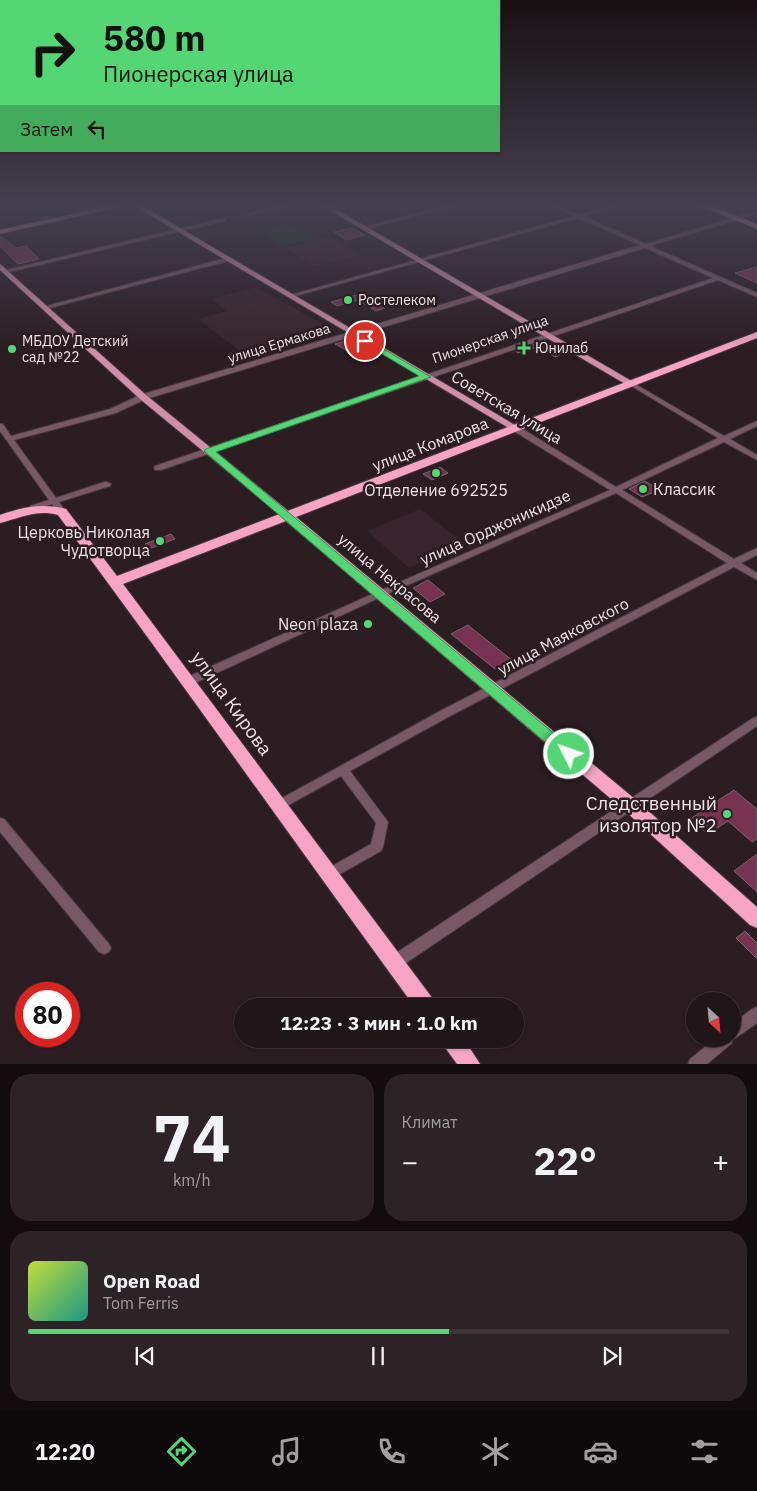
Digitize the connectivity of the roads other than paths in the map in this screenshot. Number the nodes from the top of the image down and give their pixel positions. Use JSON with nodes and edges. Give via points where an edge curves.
{"nodes":[{"id":1,"x":71,"y":255,"type":"edge"},
{"id":2,"x":217,"y":255,"type":"edge"},
{"id":3,"x":409,"y":255,"type":"edge"},
{"id":4,"x":437,"y":255,"type":"edge"},
{"id":5,"x":612,"y":255,"type":"edge"},
{"id":6,"x":666,"y":255,"type":"edge"},
{"id":7,"x":226,"y":260,"type":"junction"},
{"id":8,"x":418,"y":260,"type":"junction"},
{"id":9,"x":2,"y":270,"type":"edge"},
{"id":10,"x":718,"y":278,"type":"junction"},
{"id":11,"x":479,"y":295,"type":"junction"},
{"id":12,"x":757,"y":295,"type":"edge"},
{"id":13,"x":290,"y":296,"type":"junction"},
{"id":14,"x":46,"y":306,"type":"junction"},
{"id":15,"x":352,"y":333,"type":"junction"},
{"id":16,"x":757,"y":335,"type":"edge"},
{"id":17,"x":548,"y":336,"type":"junction"},
{"id":18,"x":426,"y":377,"type":"junction"},
{"id":19,"x":630,"y":384,"type":"junction"},
{"id":20,"x":143,"y":397,"type":"junction"},
{"id":21,"x":757,"y":423,"type":"edge"},
{"id":22,"x":0,"y":426,"type":"edge"},
{"id":23,"x":515,"y":428,"type":"junction"},
{"id":24,"x":722,"y":438,"type":"junction"},
{"id":25,"x":10,"y":439,"type":"junction"},
{"id":26,"x":209,"y":451,"type":"junction"},
{"id":27,"x":757,"y":458,"type":"edge"},
{"id":28,"x":158,"y":468,"type":"dead end"},
{"id":29,"x":107,"y":484,"type":"dead end"},
{"id":30,"x":616,"y":490,"type":"junction"},
{"id":31,"x":54,"y":501,"type":"junction"},
{"id":32,"x":33,"y":508,"type":"junction"},
{"id":33,"x":62,"y":512,"type":"junction"},
{"id":34,"x":288,"y":516,"type":"junction"},
{"id":35,"x":0,"y":519,"type":"edge"},
{"id":36,"x":757,"y":551,"type":"edge"},
{"id":37,"x":734,"y":563,"type":"junction"},
{"id":38,"x":757,"y":577,"type":"edge"},
{"id":39,"x":115,"y":582,"type":"junction"},
{"id":40,"x":380,"y":594,"type":"junction"},
{"id":41,"x":189,"y":681,"type":"junction"},
{"id":42,"x":493,"y":689,"type":"junction"},
{"id":43,"x":757,"y":721,"type":"edge"},
{"id":44,"x":343,"y":770,"type":"junction"},
{"id":45,"x":278,"y":805,"type":"junction"},
{"id":46,"x":630,"y":805,"type":"junction"},
{"id":47,"x":0,"y":823,"type":"edge"},
{"id":48,"x":329,"y":874,"type":"junction"},
{"id":49,"x":757,"y":919,"type":"edge"},
{"id":50,"x":104,"y":948,"type":"dead end"},
{"id":51,"x":395,"y":962,"type":"junction"},
{"id":52,"x":420,"y":998,"type":"edge"},
{"id":53,"x":757,"y":1014,"type":"edge"},
{"id":54,"x":741,"y":1026,"type":"edge"},
{"id":55,"x":458,"y":1048,"type":"edge"},
{"id":56,"x":715,"y":1048,"type":"edge"},
{"id":57,"x":470,"y":1064,"type":"edge"},
{"id":58,"x":695,"y":1064,"type":"edge"}],
"edges":[{"from":1,"to":9,"type":"street"},
{"from":2,"to":7,"type":"main road","name":"Советская улица"},
{"from":3,"to":8,"type":"main road"},
{"from":4,"to":8,"type":"street"},
{"from":5,"to":11,"type":"street","name":"улица Ермакова"},
{"from":6,"to":10,"type":"street"},
{"from":7,"to":13,"type":"main road","name":"Советская улица"},
{"from":7,"to":14,"type":"street"},
{"from":8,"to":11,"type":"main road"},
{"from":8,"to":13,"type":"street"},
{"from":9,"to":14,"type":"main road","name":"улица Некрасова"},
{"from":10,"to":12,"type":"street"},
{"from":10,"to":17,"type":"street","name":"Пионерская улица"},
{"from":11,"to":15,"type":"street","name":"улица Ермакова"},
{"from":11,"to":17,"type":"main road"},
{"from":13,"to":15,"type":"main road","name":"Советская улица"},
{"from":14,"to":20,"type":"main road","name":"улица Некрасова"},
{"from":15,"to":18,"type":"main road","name":"Советская улица"},
{"from":15,"to":20,"type":"street","name":"улица Ермакова"},
{"from":16,"to":19,"type":"highway","name":"улица Комарова"},
{"from":17,"to":18,"type":"street","name":"Пионерская улица"},
{"from":17,"to":19,"type":"main road"},
{"from":18,"to":23,"type":"main road","name":"Советская улица"},
{"from":18,"to":26,"type":"street","name":"Пионерская улица"},
{"from":19,"to":23,"type":"highway","name":"улица Комарова"},
{"from":19,"to":24,"type":"street"},
{"from":20,"to":25,"type":"street","name":"улица Ермакова","via":[[113,411]]},
{"from":20,"to":26,"type":"main road","name":"улица Некрасова"},
{"from":21,"to":24,"type":"street","name":"улица Орджоникидзе"},
{"from":22,"to":25,"type":"street","name":"улица Кирова"},
{"from":23,"to":30,"type":"street","name":"Советская улица"},
{"from":23,"to":34,"type":"highway","name":"улица Комарова"},
{"from":24,"to":27,"type":"street"},
{"from":24,"to":30,"type":"street","name":"улица Орджоникидзе"},
{"from":25,"to":31,"type":"street","name":"улица Кирова"},
{"from":26,"to":28,"type":"street","name":"Пионерская улица"},
{"from":26,"to":34,"type":"main road","name":"улица Некрасова"},
{"from":29,"to":31,"type":"street"},
{"from":30,"to":37,"type":"street","name":"Советская улица"},
{"from":30,"to":40,"type":"street","name":"улица Орджоникидзе"},
{"from":31,"to":32,"type":"street"},
{"from":31,"to":33,"type":"street","name":"улица Кирова"},
{"from":32,"to":33,"type":"highway","via":[[53,508]]},
{"from":32,"to":35,"type":"highway"},
{"from":33,"to":39,"type":"highway","name":"улица Кирова"},
{"from":34,"to":39,"type":"highway","name":"улица Комарова"},
{"from":34,"to":40,"type":"highway","name":"улица Некрасова"},
{"from":36,"to":37,"type":"street","name":"улица Маяковского"},
{"from":37,"to":38,"type":"street","name":"Советская улица"},
{"from":37,"to":42,"type":"street","name":"улица Маяковского"},
{"from":39,"to":41,"type":"highway","name":"улица Кирова"},
{"from":40,"to":41,"type":"street","name":"улица Орджоникидзе"},
{"from":40,"to":42,"type":"highway","name":"улица Некрасова"},
{"from":41,"to":45,"type":"highway","name":"улица Кирова"},
{"from":42,"to":44,"type":"street","name":"улица Маяковского"},
{"from":42,"to":46,"type":"highway","name":"улица Некрасова"},
{"from":43,"to":46,"type":"street"},
{"from":44,"to":45,"type":"street","name":"улица Маяковского"},
{"from":44,"to":48,"type":"street","via":[[382,822],[377,847]]},
{"from":45,"to":48,"type":"highway","name":"улица Кирова"},
{"from":46,"to":49,"type":"highway","name":"улица Некрасова"},
{"from":46,"to":51,"type":"street"},
{"from":47,"to":50,"type":"street"},
{"from":48,"to":51,"type":"highway","name":"улица Кирова"},
{"from":51,"to":52,"type":"highway","name":"улица Кирова"},
{"from":53,"to":54,"type":"street"},
{"from":55,"to":57,"type":"highway"},
{"from":56,"to":58,"type":"street"}]}
